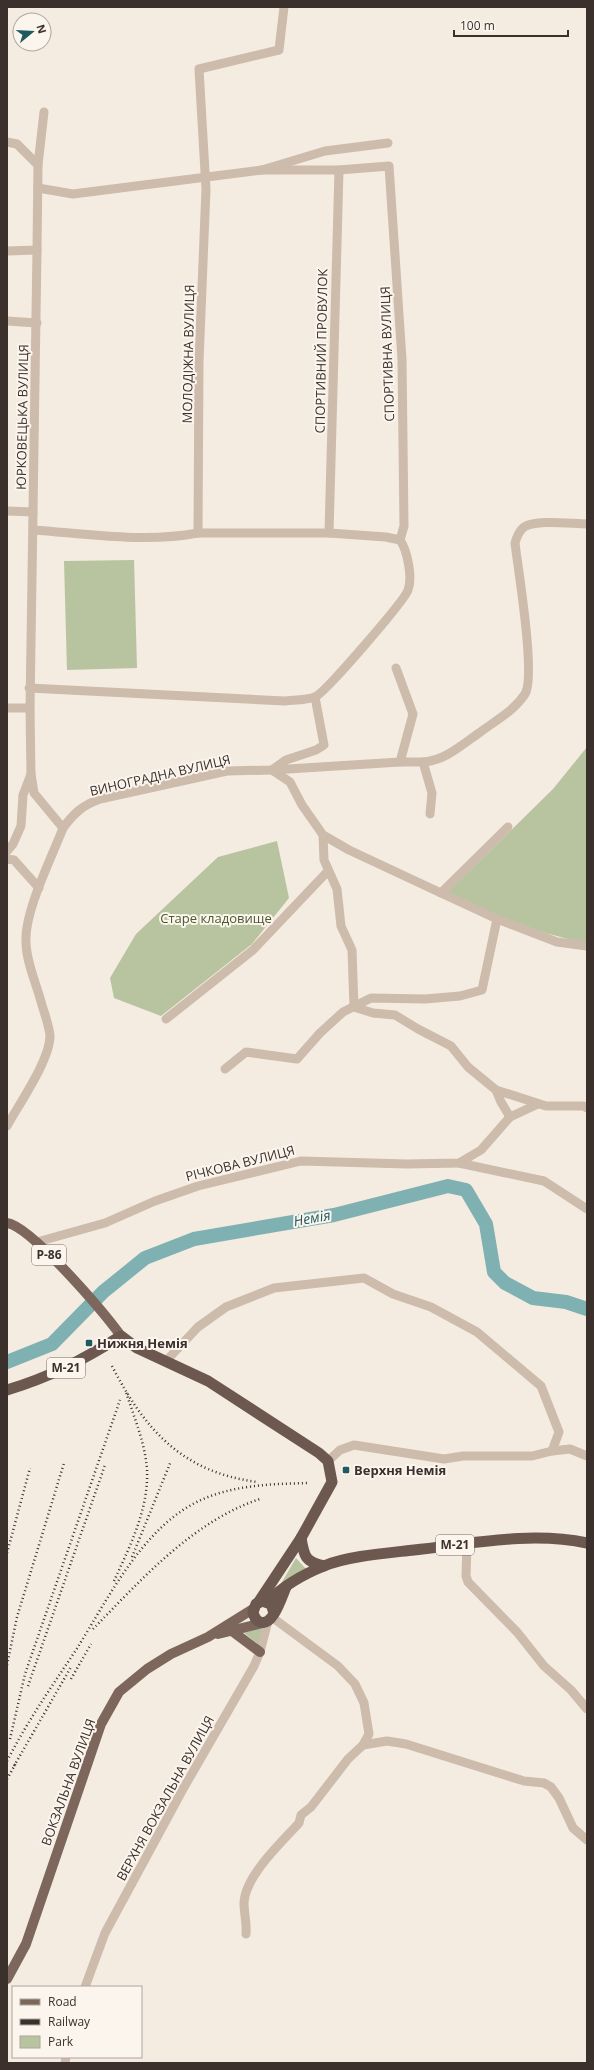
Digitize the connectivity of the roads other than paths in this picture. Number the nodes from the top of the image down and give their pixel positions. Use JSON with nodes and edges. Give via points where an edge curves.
{"nodes":[{"id":1,"x":284,"y":7,"type":"edge"},
{"id":2,"x":44,"y":112,"type":"dead end"},
{"id":3,"x":7,"y":142,"type":"edge"},
{"id":4,"x":388,"y":143,"type":"dead end"},
{"id":5,"x":38,"y":165,"type":"junction"},
{"id":6,"x":262,"y":170,"type":"junction"},
{"id":7,"x":339,"y":170,"type":"junction"},
{"id":8,"x":204,"y":176,"type":"junction"},
{"id":9,"x":38,"y":188,"type":"junction"},
{"id":10,"x":37,"y":250,"type":"junction"},
{"id":11,"x":7,"y":251,"type":"edge"},
{"id":12,"x":7,"y":321,"type":"edge"},
{"id":13,"x":38,"y":323,"type":"junction"},
{"id":14,"x":7,"y":511,"type":"edge"},
{"id":15,"x":33,"y":512,"type":"junction"},
{"id":16,"x":587,"y":524,"type":"edge"},
{"id":17,"x":34,"y":530,"type":"junction"},
{"id":18,"x":198,"y":533,"type":"junction"},
{"id":19,"x":329,"y":534,"type":"junction"},
{"id":20,"x":400,"y":540,"type":"junction"},
{"id":21,"x":396,"y":668,"type":"dead end"},
{"id":22,"x":29,"y":688,"type":"junction"},
{"id":23,"x":315,"y":697,"type":"junction"},
{"id":24,"x":7,"y":708,"type":"edge"},
{"id":25,"x":30,"y":708,"type":"junction"},
{"id":26,"x":400,"y":762,"type":"junction"},
{"id":27,"x":423,"y":762,"type":"junction"},
{"id":28,"x":272,"y":770,"type":"junction"},
{"id":29,"x":31,"y":774,"type":"junction"},
{"id":30,"x":430,"y":814,"type":"dead end"},
{"id":31,"x":508,"y":827,"type":"dead end"},
{"id":32,"x":63,"y":828,"type":"junction"},
{"id":33,"x":323,"y":835,"type":"junction"},
{"id":34,"x":7,"y":851,"type":"edge"},
{"id":35,"x":7,"y":859,"type":"edge"},
{"id":36,"x":328,"y":871,"type":"junction"},
{"id":37,"x":39,"y":888,"type":"junction"},
{"id":38,"x":441,"y":893,"type":"junction"},
{"id":39,"x":497,"y":919,"type":"junction"},
{"id":40,"x":587,"y":946,"type":"edge"},
{"id":41,"x":354,"y":1007,"type":"junction"},
{"id":42,"x":166,"y":1019,"type":"dead end"},
{"id":43,"x":225,"y":1070,"type":"dead end"},
{"id":44,"x":496,"y":1090,"type":"junction"},
{"id":45,"x":538,"y":1104,"type":"junction"},
{"id":46,"x":587,"y":1108,"type":"edge"},
{"id":47,"x":510,"y":1117,"type":"junction"},
{"id":48,"x":7,"y":1126,"type":"edge"},
{"id":49,"x":460,"y":1163,"type":"junction"},
{"id":50,"x":587,"y":1209,"type":"edge"},
{"id":51,"x":8,"y":1222,"type":"edge"},
{"id":52,"x":36,"y":1242,"type":"junction"},
{"id":53,"x":121,"y":1336,"type":"junction"},
{"id":54,"x":166,"y":1361,"type":"junction"},
{"id":55,"x":7,"y":1390,"type":"edge"},
{"id":56,"x":552,"y":1451,"type":"junction"},
{"id":57,"x":587,"y":1456,"type":"edge"},
{"id":58,"x":328,"y":1461,"type":"junction"},
{"id":59,"x":301,"y":1538,"type":"junction"},
{"id":60,"x":587,"y":1543,"type":"edge"},
{"id":61,"x":467,"y":1544,"type":"junction"},
{"id":62,"x":324,"y":1566,"type":"junction"},
{"id":63,"x":275,"y":1576,"type":"junction"},
{"id":64,"x":286,"y":1587,"type":"junction"},
{"id":65,"x":267,"y":1610,"type":"junction"},
{"id":66,"x":232,"y":1631,"type":"junction"},
{"id":67,"x":208,"y":1637,"type":"junction"},
{"id":68,"x":260,"y":1652,"type":"junction"},
{"id":69,"x":587,"y":1709,"type":"edge"},
{"id":70,"x":363,"y":1745,"type":"junction"},
{"id":71,"x":587,"y":1840,"type":"edge"},
{"id":72,"x":246,"y":1934,"type":"dead end"},
{"id":73,"x":7,"y":1979,"type":"edge"},
{"id":74,"x":85,"y":1986,"type":"edge"}],
"edges":[{"from":1,"to":8,"type":"street","name":"МОЛОДІЖНА ВУЛИЦЯ","via":[[279,50],[199,69]]},
{"from":2,"to":5,"type":"street","name":"ЮРКОВЕЦЬКА ВУЛИЦЯ"},
{"from":3,"to":5,"type":"street","via":[[17,144]]},
{"from":4,"to":6,"type":"street","via":[[325,151]]},
{"from":5,"to":9,"type":"street","name":"ЮРКОВЕЦЬКА ВУЛИЦЯ"},
{"from":6,"to":7,"type":"street"},
{"from":6,"to":8,"type":"street"},
{"from":7,"to":19,"type":"street","name":"СПОРТИВНИЙ ПРОВУЛОК"},
{"from":7,"to":20,"type":"street","name":"СПОРТИВНА ВУЛИЦЯ","via":[[389,166],[402,359],[404,526]]},
{"from":8,"to":9,"type":"street","via":[[73,194]]},
{"from":8,"to":18,"type":"street","name":"МОЛОДІЖНА ВУЛИЦЯ","via":[[206,189],[199,361]]},
{"from":9,"to":10,"type":"street","name":"ЮРКОВЕЦЬКА ВУЛИЦЯ"},
{"from":10,"to":11,"type":"street"},
{"from":10,"to":13,"type":"street","name":"ЮРКОВЕЦЬКА ВУЛИЦЯ"},
{"from":12,"to":13,"type":"street"},
{"from":13,"to":15,"type":"street","name":"ЮРКОВЕЦЬКА ВУЛИЦЯ"},
{"from":14,"to":15,"type":"street"},
{"from":15,"to":17,"type":"street","name":"ЮРКОВЕЦЬКА ВУЛИЦЯ"},
{"from":16,"to":27,"type":"street","name":"ВИНОГРАДНА ВУЛИЦЯ","via":[[541,523],[525,527],[518,533],[515,543],[530,667],[526,692],[517,705],[458,748],[430,762]]},
{"from":17,"to":18,"type":"street","via":[[152,537],[178,537]]},
{"from":17,"to":22,"type":"street","name":"ЮРКОВЕЦЬКА ВУЛИЦЯ"},
{"from":18,"to":19,"type":"street"},
{"from":19,"to":20,"type":"street"},
{"from":20,"to":23,"type":"street","via":[[409,570],[408,590],[328,688]]},
{"from":21,"to":26,"type":"street","via":[[413,714]]},
{"from":22,"to":23,"type":"street","via":[[285,701]]},
{"from":22,"to":25,"type":"street","name":"ЮРКОВЕЦЬКА ВУЛИЦЯ"},
{"from":23,"to":28,"type":"street","via":[[324,745],[286,760]]},
{"from":24,"to":25,"type":"street"},
{"from":25,"to":29,"type":"street","name":"ЮРКОВЕЦЬКА ВУЛИЦЯ"},
{"from":26,"to":27,"type":"street","name":"ВИНОГРАДНА ВУЛИЦЯ"},
{"from":26,"to":28,"type":"street","name":"ВИНОГРАДНА ВУЛИЦЯ"},
{"from":27,"to":30,"type":"street","via":[[432,793]]},
{"from":28,"to":32,"type":"street","name":"ВИНОГРАДНА ВУЛИЦЯ","via":[[227,771],[100,799],[86,804],[74,813]]},
{"from":28,"to":33,"type":"street","via":[[290,782]]},
{"from":29,"to":32,"type":"street","name":"ЮРКОВЕЦЬКА ВУЛИЦЯ","via":[[34,792]]},
{"from":29,"to":34,"type":"street","name":"ЮРКОВЕЦЬКА ВУЛИЦЯ","via":[[23,795],[21,826]]},
{"from":31,"to":38,"type":"street"},
{"from":32,"to":37,"type":"street"},
{"from":33,"to":36,"type":"street","via":[[324,860]]},
{"from":33,"to":38,"type":"street"},
{"from":35,"to":37,"type":"street","via":[[14,860]]},
{"from":36,"to":41,"type":"street","via":[[337,889],[341,926],[352,950]]},
{"from":36,"to":42,"type":"street","via":[[253,950]]},
{"from":37,"to":48,"type":"street","via":[[27,927],[26,943],[50,1035],[49,1045],[40,1068]]},
{"from":38,"to":39,"type":"street"},
{"from":39,"to":40,"type":"street","via":[[557,942]]},
{"from":39,"to":41,"type":"street","via":[[482,990],[460,996],[371,998]]},
{"from":41,"to":43,"type":"street","via":[[343,1012],[297,1059],[246,1052]]},
{"from":41,"to":44,"type":"street","via":[[373,1013],[395,1015],[451,1046],[468,1066]]},
{"from":44,"to":45,"type":"street"},
{"from":44,"to":47,"type":"street"},
{"from":45,"to":46,"type":"street"},
{"from":45,"to":47,"type":"street"},
{"from":47,"to":49,"type":"street","via":[[481,1150]]},
{"from":49,"to":50,"type":"street","name":"РІЧКОВА ВУЛИЦЯ","via":[[544,1181]]},
{"from":49,"to":52,"type":"street","name":"РІЧКОВА ВУЛИЦЯ","via":[[301,1161],[198,1186],[105,1223]]},
{"from":51,"to":52,"type":"main road","number":"Р-86"},
{"from":52,"to":53,"type":"main road","number":"Р-86","via":[[86,1293]]},
{"from":53,"to":54,"type":"highway","via":[[137,1348]]},
{"from":53,"to":55,"type":"highway","number":"М-21","via":[[80,1362]]},
{"from":54,"to":56,"type":"street","via":[[198,1327],[226,1307],[274,1288],[364,1278],[393,1294],[431,1307],[477,1332],[541,1386],[559,1432]]},
{"from":54,"to":58,"type":"highway","via":[[208,1381],[243,1402],[309,1444]]},
{"from":56,"to":57,"type":"street","via":[[570,1449]]},
{"from":56,"to":58,"type":"street","via":[[532,1456],[463,1456],[444,1459],[354,1445],[340,1450]]},
{"from":58,"to":59,"type":"highway","name":"ВОКЗАЛЬНА ВУЛИЦЯ","via":[[332,1482]]},
{"from":59,"to":62,"type":"highway","via":[[308,1559]]},
{"from":59,"to":63,"type":"highway","name":"ВОКЗАЛЬНА ВУЛИЦЯ"},
{"from":60,"to":61,"type":"highway","number":"М-21","via":[[517,1538]]},
{"from":61,"to":62,"type":"highway","number":"М-21","via":[[369,1556]]},
{"from":61,"to":69,"type":"street","via":[[468,1582],[517,1632],[544,1666],[572,1690]]},
{"from":62,"to":64,"type":"highway","number":"М-21"},
{"from":63,"to":65,"type":"highway","name":"ВОКЗАЛЬНА ВУЛИЦЯ"},
{"from":63,"to":65,"type":"highway"},
{"from":64,"to":65,"type":"highway"},
{"from":64,"to":65,"type":"highway","number":"М-21"},
{"from":65,"to":66,"type":"main road","name":"ВОКЗАЛЬНА ВУЛИЦЯ"},
{"from":65,"to":67,"type":"main road","name":"ВОКЗАЛЬНА ВУЛИЦЯ"},
{"from":65,"to":68,"type":"street","name":"ВЕРХНЯ ВОКЗАЛЬНА ВУЛИЦЯ"},
{"from":65,"to":70,"type":"street","via":[[338,1666],[355,1684],[364,1703],[369,1734]]},
{"from":66,"to":67,"type":"main road","name":"ВОКЗАЛЬНА ВУЛИЦЯ"},
{"from":66,"to":68,"type":"main road"},
{"from":67,"to":73,"type":"main road","name":"ВОКЗАЛЬНА ВУЛИЦЯ","via":[[171,1654],[147,1669],[119,1692],[102,1724],[26,1944]]},
{"from":68,"to":74,"type":"street","name":"ВЕРХНЯ ВОКЗАЛЬНА ВУЛИЦЯ","via":[[105,1933]]},
{"from":70,"to":71,"type":"street","via":[[386,1741],[406,1744],[524,1781],[544,1783],[551,1787],[559,1798],[573,1828]]},
{"from":70,"to":72,"type":"street","via":[[301,1815],[299,1823],[248,1884],[244,1904]]}]}
